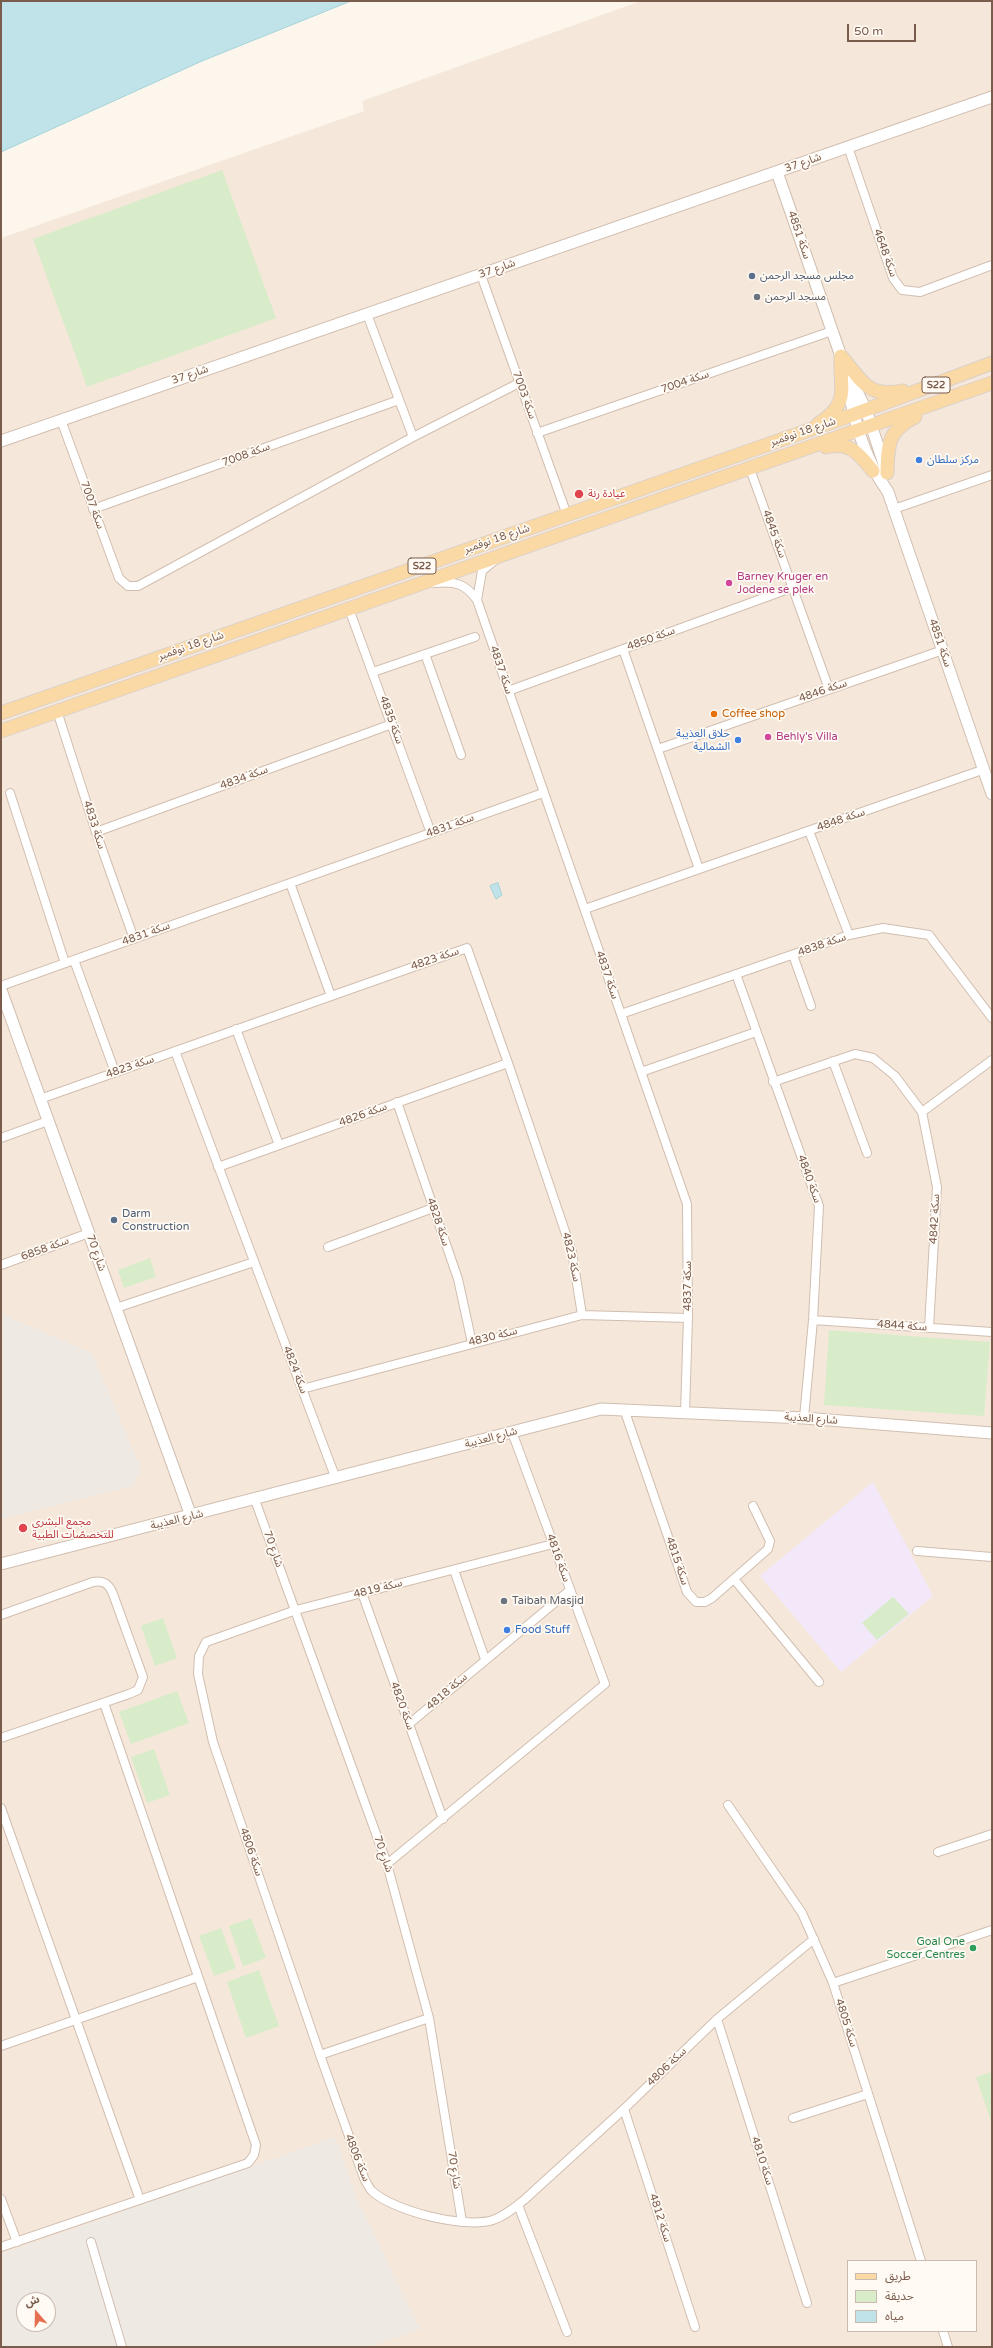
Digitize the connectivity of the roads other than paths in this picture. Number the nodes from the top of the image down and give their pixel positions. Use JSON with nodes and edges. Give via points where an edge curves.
{"nodes":[{"id":1,"x":992,"y":97,"type":"edge"},
{"id":2,"x":848,"y":147,"type":"junction"},
{"id":3,"x":777,"y":172,"type":"junction"},
{"id":4,"x":992,"y":265,"type":"edge"},
{"id":5,"x":481,"y":275,"type":"junction"},
{"id":6,"x":367,"y":314,"type":"junction"},
{"id":7,"x":832,"y":331,"type":"junction"},
{"id":8,"x":842,"y":361,"type":"junction"},
{"id":9,"x":992,"y":363,"type":"edge"},
{"id":10,"x":519,"y":383,"type":"junction"},
{"id":11,"x":992,"y":383,"type":"edge"},
{"id":12,"x":938,"y":384,"type":"junction"},
{"id":13,"x":399,"y":400,"type":"junction"},
{"id":14,"x":948,"y":400,"type":"junction"},
{"id":15,"x":866,"y":410,"type":"junction"},
{"id":16,"x":852,"y":415,"type":"junction"},
{"id":17,"x":61,"y":420,"type":"junction"},
{"id":18,"x":872,"y":427,"type":"junction"},
{"id":19,"x":806,"y":431,"type":"junction"},
{"id":20,"x":858,"y":432,"type":"junction"},
{"id":21,"x":537,"y":433,"type":"junction"},
{"id":22,"x":413,"y":437,"type":"junction"},
{"id":23,"x":1,"y":440,"type":"edge"},
{"id":24,"x":791,"y":455,"type":"junction"},
{"id":25,"x":750,"y":470,"type":"junction"},
{"id":26,"x":873,"y":471,"type":"junction"},
{"id":27,"x":887,"y":473,"type":"junction"},
{"id":28,"x":992,"y":475,"type":"edge"},
{"id":29,"x":888,"y":492,"type":"junction"},
{"id":30,"x":93,"y":509,"type":"junction"},
{"id":31,"x":894,"y":509,"type":"junction"},
{"id":32,"x":567,"y":515,"type":"junction"},
{"id":33,"x":500,"y":556,"type":"junction"},
{"id":34,"x":420,"y":585,"type":"junction"},
{"id":35,"x":794,"y":588,"type":"junction"},
{"id":36,"x":477,"y":600,"type":"junction"},
{"id":37,"x":349,"y":609,"type":"junction"},
{"id":38,"x":475,"y":637,"type":"dead end"},
{"id":39,"x":623,"y":649,"type":"junction"},
{"id":40,"x":942,"y":650,"type":"junction"},
{"id":41,"x":425,"y":654,"type":"junction"},
{"id":42,"x":373,"y":672,"type":"junction"},
{"id":43,"x":829,"y":689,"type":"junction"},
{"id":44,"x":508,"y":691,"type":"junction"},
{"id":45,"x":57,"y":711,"type":"junction"},
{"id":46,"x":1,"y":713,"type":"edge"},
{"id":47,"x":392,"y":724,"type":"junction"},
{"id":48,"x":1,"y":731,"type":"edge"},
{"id":49,"x":658,"y":749,"type":"junction"},
{"id":50,"x":461,"y":755,"type":"dead end"},
{"id":51,"x":982,"y":770,"type":"junction"},
{"id":52,"x":10,"y":793,"type":"dead end"},
{"id":53,"x":543,"y":793,"type":"junction"},
{"id":54,"x":992,"y":794,"type":"edge"},
{"id":55,"x":809,"y":831,"type":"junction"},
{"id":56,"x":96,"y":832,"type":"junction"},
{"id":57,"x":431,"y":832,"type":"junction"},
{"id":58,"x":699,"y":869,"type":"junction"},
{"id":59,"x":290,"y":883,"type":"junction"},
{"id":60,"x":585,"y":909,"type":"junction"},
{"id":61,"x":849,"y":935,"type":"junction"},
{"id":62,"x":134,"y":939,"type":"junction"},
{"id":63,"x":793,"y":955,"type":"junction"},
{"id":64,"x":74,"y":960,"type":"junction"},
{"id":65,"x":65,"y":963,"type":"junction"},
{"id":66,"x":736,"y":974,"type":"junction"},
{"id":67,"x":1,"y":986,"type":"edge"},
{"id":68,"x":1,"y":990,"type":"edge"},
{"id":69,"x":331,"y":996,"type":"junction"},
{"id":70,"x":811,"y":1006,"type":"dead end"},
{"id":71,"x":620,"y":1014,"type":"junction"},
{"id":72,"x":992,"y":1018,"type":"edge"},
{"id":73,"x":236,"y":1029,"type":"junction"},
{"id":74,"x":756,"y":1032,"type":"junction"},
{"id":75,"x":175,"y":1051,"type":"junction"},
{"id":76,"x":992,"y":1060,"type":"edge"},
{"id":77,"x":833,"y":1061,"type":"junction"},
{"id":78,"x":508,"y":1063,"type":"junction"},
{"id":79,"x":115,"y":1072,"type":"junction"},
{"id":80,"x":641,"y":1072,"type":"junction"},
{"id":81,"x":773,"y":1082,"type":"junction"},
{"id":82,"x":40,"y":1099,"type":"junction"},
{"id":83,"x":397,"y":1102,"type":"junction"},
{"id":84,"x":922,"y":1112,"type":"junction"},
{"id":85,"x":48,"y":1121,"type":"junction"},
{"id":86,"x":1,"y":1138,"type":"edge"},
{"id":87,"x":279,"y":1145,"type":"junction"},
{"id":88,"x":867,"y":1154,"type":"dead end"},
{"id":89,"x":218,"y":1167,"type":"junction"},
{"id":90,"x":433,"y":1208,"type":"junction"},
{"id":91,"x":89,"y":1233,"type":"junction"},
{"id":92,"x":328,"y":1247,"type":"dead end"},
{"id":93,"x":254,"y":1262,"type":"junction"},
{"id":94,"x":1,"y":1265,"type":"edge"},
{"id":95,"x":116,"y":1308,"type":"junction"},
{"id":96,"x":582,"y":1315,"type":"junction"},
{"id":97,"x":688,"y":1318,"type":"junction"},
{"id":98,"x":813,"y":1320,"type":"junction"},
{"id":99,"x":929,"y":1328,"type":"junction"},
{"id":100,"x":992,"y":1332,"type":"edge"},
{"id":101,"x":472,"y":1343,"type":"junction"},
{"id":102,"x":302,"y":1389,"type":"junction"},
{"id":103,"x":624,"y":1409,"type":"junction"},
{"id":104,"x":684,"y":1413,"type":"junction"},
{"id":105,"x":804,"y":1418,"type":"junction"},
{"id":106,"x":512,"y":1432,"type":"junction"},
{"id":107,"x":992,"y":1433,"type":"edge"},
{"id":108,"x":336,"y":1479,"type":"junction"},
{"id":109,"x":255,"y":1500,"type":"junction"},
{"id":110,"x":753,"y":1506,"type":"dead end"},
{"id":111,"x":191,"y":1516,"type":"junction"},
{"id":112,"x":553,"y":1544,"type":"junction"},
{"id":113,"x":917,"y":1551,"type":"dead end"},
{"id":114,"x":992,"y":1557,"type":"edge"},
{"id":115,"x":1,"y":1564,"type":"edge"},
{"id":116,"x":454,"y":1570,"type":"junction"},
{"id":117,"x":734,"y":1579,"type":"junction"},
{"id":118,"x":570,"y":1590,"type":"junction"},
{"id":119,"x":362,"y":1593,"type":"junction"},
{"id":120,"x":296,"y":1610,"type":"junction"},
{"id":121,"x":1,"y":1615,"type":"edge"},
{"id":122,"x":206,"y":1642,"type":"joint"},
{"id":123,"x":485,"y":1659,"type":"junction"},
{"id":124,"x":819,"y":1682,"type":"dead end"},
{"id":125,"x":104,"y":1703,"type":"junction"},
{"id":126,"x":409,"y":1724,"type":"junction"},
{"id":127,"x":1,"y":1738,"type":"edge"},
{"id":128,"x":728,"y":1805,"type":"dead end"},
{"id":129,"x":1,"y":1808,"type":"edge"},
{"id":130,"x":443,"y":1818,"type":"junction"},
{"id":131,"x":992,"y":1834,"type":"edge"},
{"id":132,"x":938,"y":1852,"type":"dead end"},
{"id":133,"x":387,"y":1864,"type":"junction"},
{"id":134,"x":992,"y":1930,"type":"edge"},
{"id":135,"x":814,"y":1939,"type":"junction"},
{"id":136,"x":198,"y":1977,"type":"junction"},
{"id":137,"x":833,"y":1983,"type":"junction"},
{"id":138,"x":429,"y":2018,"type":"junction"},
{"id":139,"x":76,"y":2019,"type":"junction"},
{"id":140,"x":716,"y":2019,"type":"junction"},
{"id":141,"x":1,"y":2046,"type":"edge"},
{"id":142,"x":320,"y":2055,"type":"junction"},
{"id":143,"x":868,"y":2094,"type":"junction"},
{"id":144,"x":624,"y":2109,"type":"junction"},
{"id":145,"x":793,"y":2118,"type":"dead end"},
{"id":146,"x":1,"y":2199,"type":"edge"},
{"id":147,"x":140,"y":2200,"type":"junction"},
{"id":148,"x":518,"y":2205,"type":"junction"},
{"id":149,"x":462,"y":2222,"type":"junction"},
{"id":150,"x":16,"y":2242,"type":"junction"},
{"id":151,"x":91,"y":2242,"type":"dead end"},
{"id":152,"x":1,"y":2247,"type":"edge"},
{"id":153,"x":921,"y":2260,"type":"edge"},
{"id":154,"x":806,"y":2303,"type":"dead end"},
{"id":155,"x":695,"y":2327,"type":"dead end"},
{"id":156,"x":567,"y":2332,"type":"dead end"},
{"id":157,"x":943,"y":2332,"type":"edge"},
{"id":158,"x":122,"y":2347,"type":"edge"},
{"id":159,"x":948,"y":2347,"type":"edge"}],
"edges":[{"from":1,"to":2,"type":"street","name":"شارع 37"},
{"from":2,"to":3,"type":"street","name":"شارع 37"},
{"from":2,"to":4,"type":"street","name":"سكة 4648","via":[[893,278],[902,290],[920,292]]},
{"from":3,"to":5,"type":"street","name":"شارع 37"},
{"from":3,"to":7,"type":"street","name":"سكة 4851"},
{"from":5,"to":6,"type":"street","name":"شارع 37"},
{"from":5,"to":10,"type":"street","name":"سكة 7003"},
{"from":6,"to":13,"type":"street"},
{"from":6,"to":17,"type":"street","name":"شارع 37"},
{"from":7,"to":8,"type":"street","name":"سكة 4851"},
{"from":7,"to":21,"type":"street","name":"سكة 7004"},
{"from":8,"to":12,"type":"main road","via":[[863,385],[874,390],[889,393]]},
{"from":8,"to":15,"type":"street","name":"سكة 4851"},
{"from":8,"to":16,"type":"street","name":"سكة 4851"},
{"from":8,"to":19,"type":"main road","via":[[843,392],[838,404],[827,418]]},
{"from":9,"to":12,"type":"main road","name":"شارع 18 نوفمبر","number":"S22"},
{"from":10,"to":21,"type":"street","name":"سكة 7003"},
{"from":10,"to":22,"type":"street"},
{"from":11,"to":14,"type":"main road","name":"شارع 18 نوفمبر","number":"S22"},
{"from":12,"to":15,"type":"main road","name":"شارع 18 نوفمبر","number":"S22"},
{"from":13,"to":22,"type":"street"},
{"from":13,"to":30,"type":"street","name":"سكة 7008"},
{"from":14,"to":18,"type":"main road","name":"شارع 18 نوفمبر","number":"S22"},
{"from":14,"to":27,"type":"main road","via":[[905,422],[891,436]]},
{"from":15,"to":16,"type":"main road","name":"شارع 18 نوفمبر","number":"S22"},
{"from":15,"to":18,"type":"street","name":"سكة 4851"},
{"from":16,"to":19,"type":"main road","name":"شارع 18 نوفمبر","number":"S22"},
{"from":16,"to":20,"type":"street","name":"سكة 4851"},
{"from":17,"to":23,"type":"street","name":"شارع 37"},
{"from":17,"to":30,"type":"street","name":"سكة 7007"},
{"from":18,"to":20,"type":"main road","name":"شارع 18 نوفمبر","number":"S22"},
{"from":18,"to":27,"type":"street","name":"سكة 4851"},
{"from":19,"to":32,"type":"main road","name":"شارع 18 نوفمبر","number":"S22"},
{"from":20,"to":24,"type":"main road","name":"شارع 18 نوفمبر","number":"S22"},
{"from":20,"to":26,"type":"street","name":"سكة 4851"},
{"from":21,"to":32,"type":"street","name":"سكة 7003"},
{"from":22,"to":30,"type":"street","name":"سكة 7007","via":[[138,586],[128,586],[119,578]]},
{"from":24,"to":25,"type":"main road","name":"شارع 18 نوفمبر","number":"S22"},
{"from":24,"to":26,"type":"main road","via":[[829,446],[848,447],[855,449]]},
{"from":25,"to":33,"type":"main road","name":"شارع 18 نوفمبر","number":"S22"},
{"from":25,"to":35,"type":"street","name":"سكة 4845"},
{"from":26,"to":29,"type":"street","name":"سكة 4851"},
{"from":27,"to":29,"type":"street","name":"سكة 4851"},
{"from":28,"to":31,"type":"street"},
{"from":29,"to":31,"type":"street","name":"سكة 4851"},
{"from":31,"to":40,"type":"street","name":"سكة 4851"},
{"from":32,"to":46,"type":"main road","name":"شارع 18 نوفمبر","number":"S22"},
{"from":33,"to":34,"type":"main road","name":"شارع 18 نوفمبر","number":"S22"},
{"from":33,"to":36,"type":"street","name":"سكة 4837","via":[[482,571]]},
{"from":34,"to":36,"type":"street","via":[[460,583],[471,591]]},
{"from":34,"to":37,"type":"main road","name":"شارع 18 نوفمبر","number":"S22"},
{"from":35,"to":39,"type":"street","name":"سكة 4850"},
{"from":35,"to":43,"type":"street","name":"سكة 4845"},
{"from":36,"to":44,"type":"street","name":"سكة 4837"},
{"from":37,"to":42,"type":"street","name":"سكة 4835"},
{"from":37,"to":45,"type":"main road","name":"شارع 18 نوفمبر","number":"S22"},
{"from":38,"to":41,"type":"street"},
{"from":39,"to":44,"type":"street","name":"سكة 4850"},
{"from":39,"to":49,"type":"street"},
{"from":40,"to":43,"type":"street","name":"سكة 4846"},
{"from":40,"to":51,"type":"street","name":"سكة 4851"},
{"from":41,"to":42,"type":"street"},
{"from":41,"to":50,"type":"street"},
{"from":42,"to":47,"type":"street","name":"سكة 4835"},
{"from":43,"to":49,"type":"street","name":"سكة 4846"},
{"from":44,"to":53,"type":"street","name":"سكة 4837"},
{"from":45,"to":48,"type":"main road","name":"شارع 18 نوفمبر","number":"S22"},
{"from":45,"to":56,"type":"street","name":"سكة 4833"},
{"from":47,"to":56,"type":"street","name":"سكة 4834"},
{"from":47,"to":57,"type":"street","name":"سكة 4835"},
{"from":49,"to":58,"type":"street"},
{"from":51,"to":54,"type":"street","name":"سكة 4851"},
{"from":51,"to":55,"type":"street","name":"سكة 4848"},
{"from":52,"to":65,"type":"street"},
{"from":53,"to":57,"type":"street","name":"سكة 4831"},
{"from":53,"to":60,"type":"street","name":"سكة 4837"},
{"from":55,"to":58,"type":"street","name":"سكة 4848"},
{"from":55,"to":61,"type":"street"},
{"from":56,"to":62,"type":"street","name":"سكة 4833"},
{"from":57,"to":59,"type":"street","name":"سكة 4831"},
{"from":58,"to":60,"type":"street","name":"سكة 4848"},
{"from":59,"to":62,"type":"street","name":"سكة 4831"},
{"from":59,"to":69,"type":"street"},
{"from":60,"to":71,"type":"street","name":"سكة 4837"},
{"from":61,"to":63,"type":"street","name":"سكة 4838"},
{"from":61,"to":72,"type":"street","name":"سكة 4838","via":[[883,928],[929,935]]},
{"from":62,"to":64,"type":"street","name":"سكة 4831"},
{"from":63,"to":66,"type":"street","name":"سكة 4838"},
{"from":63,"to":70,"type":"street"},
{"from":64,"to":65,"type":"street","name":"سكة 4831"},
{"from":64,"to":79,"type":"street"},
{"from":65,"to":67,"type":"street","name":"سكة 4831"},
{"from":66,"to":71,"type":"street","name":"سكة 4838"},
{"from":66,"to":74,"type":"street","name":"سكة 4840"},
{"from":68,"to":82,"type":"street","name":"شارع 70"},
{"from":69,"to":73,"type":"street","name":"سكة 4823"},
{"from":69,"to":78,"type":"street","name":"سكة 4823","via":[[467,948]]},
{"from":71,"to":80,"type":"street","name":"سكة 4837"},
{"from":73,"to":75,"type":"street","name":"سكة 4823"},
{"from":73,"to":87,"type":"street"},
{"from":74,"to":80,"type":"street"},
{"from":74,"to":81,"type":"street","name":"سكة 4840"},
{"from":75,"to":79,"type":"street","name":"سكة 4823"},
{"from":75,"to":89,"type":"street","name":"سكة 4824"},
{"from":76,"to":84,"type":"street"},
{"from":77,"to":81,"type":"street","name":"سكة 4842"},
{"from":77,"to":84,"type":"street","name":"سكة 4842","via":[[855,1054],[873,1058],[894,1076]]},
{"from":77,"to":88,"type":"street"},
{"from":78,"to":83,"type":"street","name":"سكة 4826"},
{"from":78,"to":96,"type":"street","name":"سكة 4823","via":[[572,1252]]},
{"from":79,"to":82,"type":"street","name":"سكة 4823"},
{"from":80,"to":97,"type":"street","name":"سكة 4837","via":[[687,1204]]},
{"from":81,"to":98,"type":"street","name":"سكة 4840","via":[[819,1206]]},
{"from":82,"to":85,"type":"street","name":"شارع 70"},
{"from":83,"to":87,"type":"street","name":"سكة 4826"},
{"from":83,"to":90,"type":"street","name":"سكة 4828"},
{"from":84,"to":99,"type":"street","name":"سكة 4842","via":[[937,1186]]},
{"from":85,"to":86,"type":"street"},
{"from":85,"to":91,"type":"street","name":"شارع 70"},
{"from":87,"to":89,"type":"street","name":"سكة 4826"},
{"from":89,"to":93,"type":"street","name":"سكة 4824"},
{"from":90,"to":92,"type":"street"},
{"from":90,"to":101,"type":"street","name":"سكة 4828","via":[[458,1280]]},
{"from":91,"to":94,"type":"street","name":"سكة 6858"},
{"from":91,"to":95,"type":"street","name":"شارع 70"},
{"from":93,"to":95,"type":"street"},
{"from":93,"to":102,"type":"street","name":"سكة 4824"},
{"from":95,"to":111,"type":"street","name":"شارع 70"},
{"from":96,"to":97,"type":"street","name":"سكة 4830"},
{"from":96,"to":101,"type":"street","name":"سكة 4830"},
{"from":97,"to":104,"type":"street","name":"سكة 4837"},
{"from":98,"to":99,"type":"street","name":"سكة 4844"},
{"from":98,"to":105,"type":"street","name":"سكة 4840"},
{"from":99,"to":100,"type":"street","name":"سكة 4844"},
{"from":101,"to":102,"type":"street","name":"سكة 4830"},
{"from":102,"to":108,"type":"street","name":"سكة 4824"},
{"from":103,"to":104,"type":"street","name":"شارع العذيبة"},
{"from":103,"to":106,"type":"street","name":"شارع العذيبة","via":[[601,1409]]},
{"from":103,"to":117,"type":"street","name":"سكة 4815","via":[[687,1592],[696,1602],[708,1600]]},
{"from":104,"to":105,"type":"street","name":"شارع العذيبة"},
{"from":105,"to":107,"type":"street","name":"شارع العذيبة"},
{"from":106,"to":108,"type":"street","name":"شارع العذيبة"},
{"from":106,"to":112,"type":"street","name":"سكة 4816"},
{"from":108,"to":109,"type":"street","name":"شارع العذيبة"},
{"from":109,"to":111,"type":"street","name":"شارع العذيبة"},
{"from":109,"to":120,"type":"street","name":"شارع 70"},
{"from":110,"to":117,"type":"street","name":"سكة 4815","via":[[770,1541],[768,1549]]},
{"from":111,"to":115,"type":"street","name":"شارع العذيبة"},
{"from":112,"to":116,"type":"street","name":"سكة 4819"},
{"from":112,"to":118,"type":"street","name":"سكة 4816"},
{"from":113,"to":114,"type":"street"},
{"from":116,"to":119,"type":"street","name":"سكة 4819"},
{"from":116,"to":123,"type":"street"},
{"from":117,"to":124,"type":"street"},
{"from":118,"to":123,"type":"street","name":"سكة 4818"},
{"from":118,"to":130,"type":"street","name":"سكة 4816","via":[[605,1684]]},
{"from":119,"to":120,"type":"street","name":"سكة 4819"},
{"from":119,"to":126,"type":"street","name":"سكة 4820"},
{"from":120,"to":122,"type":"street","name":"سكة 4819"},
{"from":120,"to":133,"type":"street","name":"شارع 70"},
{"from":121,"to":125,"type":"street","via":[[93,1582],[106,1583],[113,1594],[143,1677],[138,1690]]},
{"from":122,"to":142,"type":"street","name":"سكة 4806","via":[[199,1656],[198,1674],[213,1742]]},
{"from":123,"to":126,"type":"street","name":"سكة 4818"},
{"from":125,"to":127,"type":"street"},
{"from":125,"to":136,"type":"street"},
{"from":126,"to":130,"type":"street","name":"سكة 4820"},
{"from":128,"to":135,"type":"street","name":"سكة 4805","via":[[802,1914]]},
{"from":129,"to":139,"type":"street"},
{"from":130,"to":133,"type":"street"},
{"from":131,"to":132,"type":"street"},
{"from":133,"to":138,"type":"street","name":"شارع 70"},
{"from":134,"to":137,"type":"street"},
{"from":135,"to":137,"type":"street","name":"سكة 4805"},
{"from":135,"to":140,"type":"street","name":"سكة 4806"},
{"from":136,"to":139,"type":"street"},
{"from":136,"to":147,"type":"street","via":[[256,2145],[254,2155],[248,2163]]},
{"from":137,"to":143,"type":"street","name":"سكة 4805"},
{"from":138,"to":142,"type":"street"},
{"from":138,"to":149,"type":"street","name":"شارع 70"},
{"from":139,"to":141,"type":"street"},
{"from":139,"to":147,"type":"street"},
{"from":140,"to":144,"type":"street","name":"سكة 4806"},
{"from":140,"to":154,"type":"street","name":"سكة 4810"},
{"from":142,"to":149,"type":"street","name":"سكة 4806","via":[[364,2178],[372,2191],[413,2211]]},
{"from":143,"to":145,"type":"street"},
{"from":143,"to":153,"type":"street","name":"سكة 4805"},
{"from":144,"to":148,"type":"street","name":"سكة 4806"},
{"from":144,"to":155,"type":"street","name":"سكة 4812"},
{"from":146,"to":150,"type":"street"},
{"from":147,"to":150,"type":"street"},
{"from":148,"to":149,"type":"street","name":"سكة 4806","via":[[492,2220]]},
{"from":148,"to":156,"type":"street"},
{"from":150,"to":152,"type":"street"},
{"from":151,"to":158,"type":"street"},
{"from":157,"to":159,"type":"street"}]}
